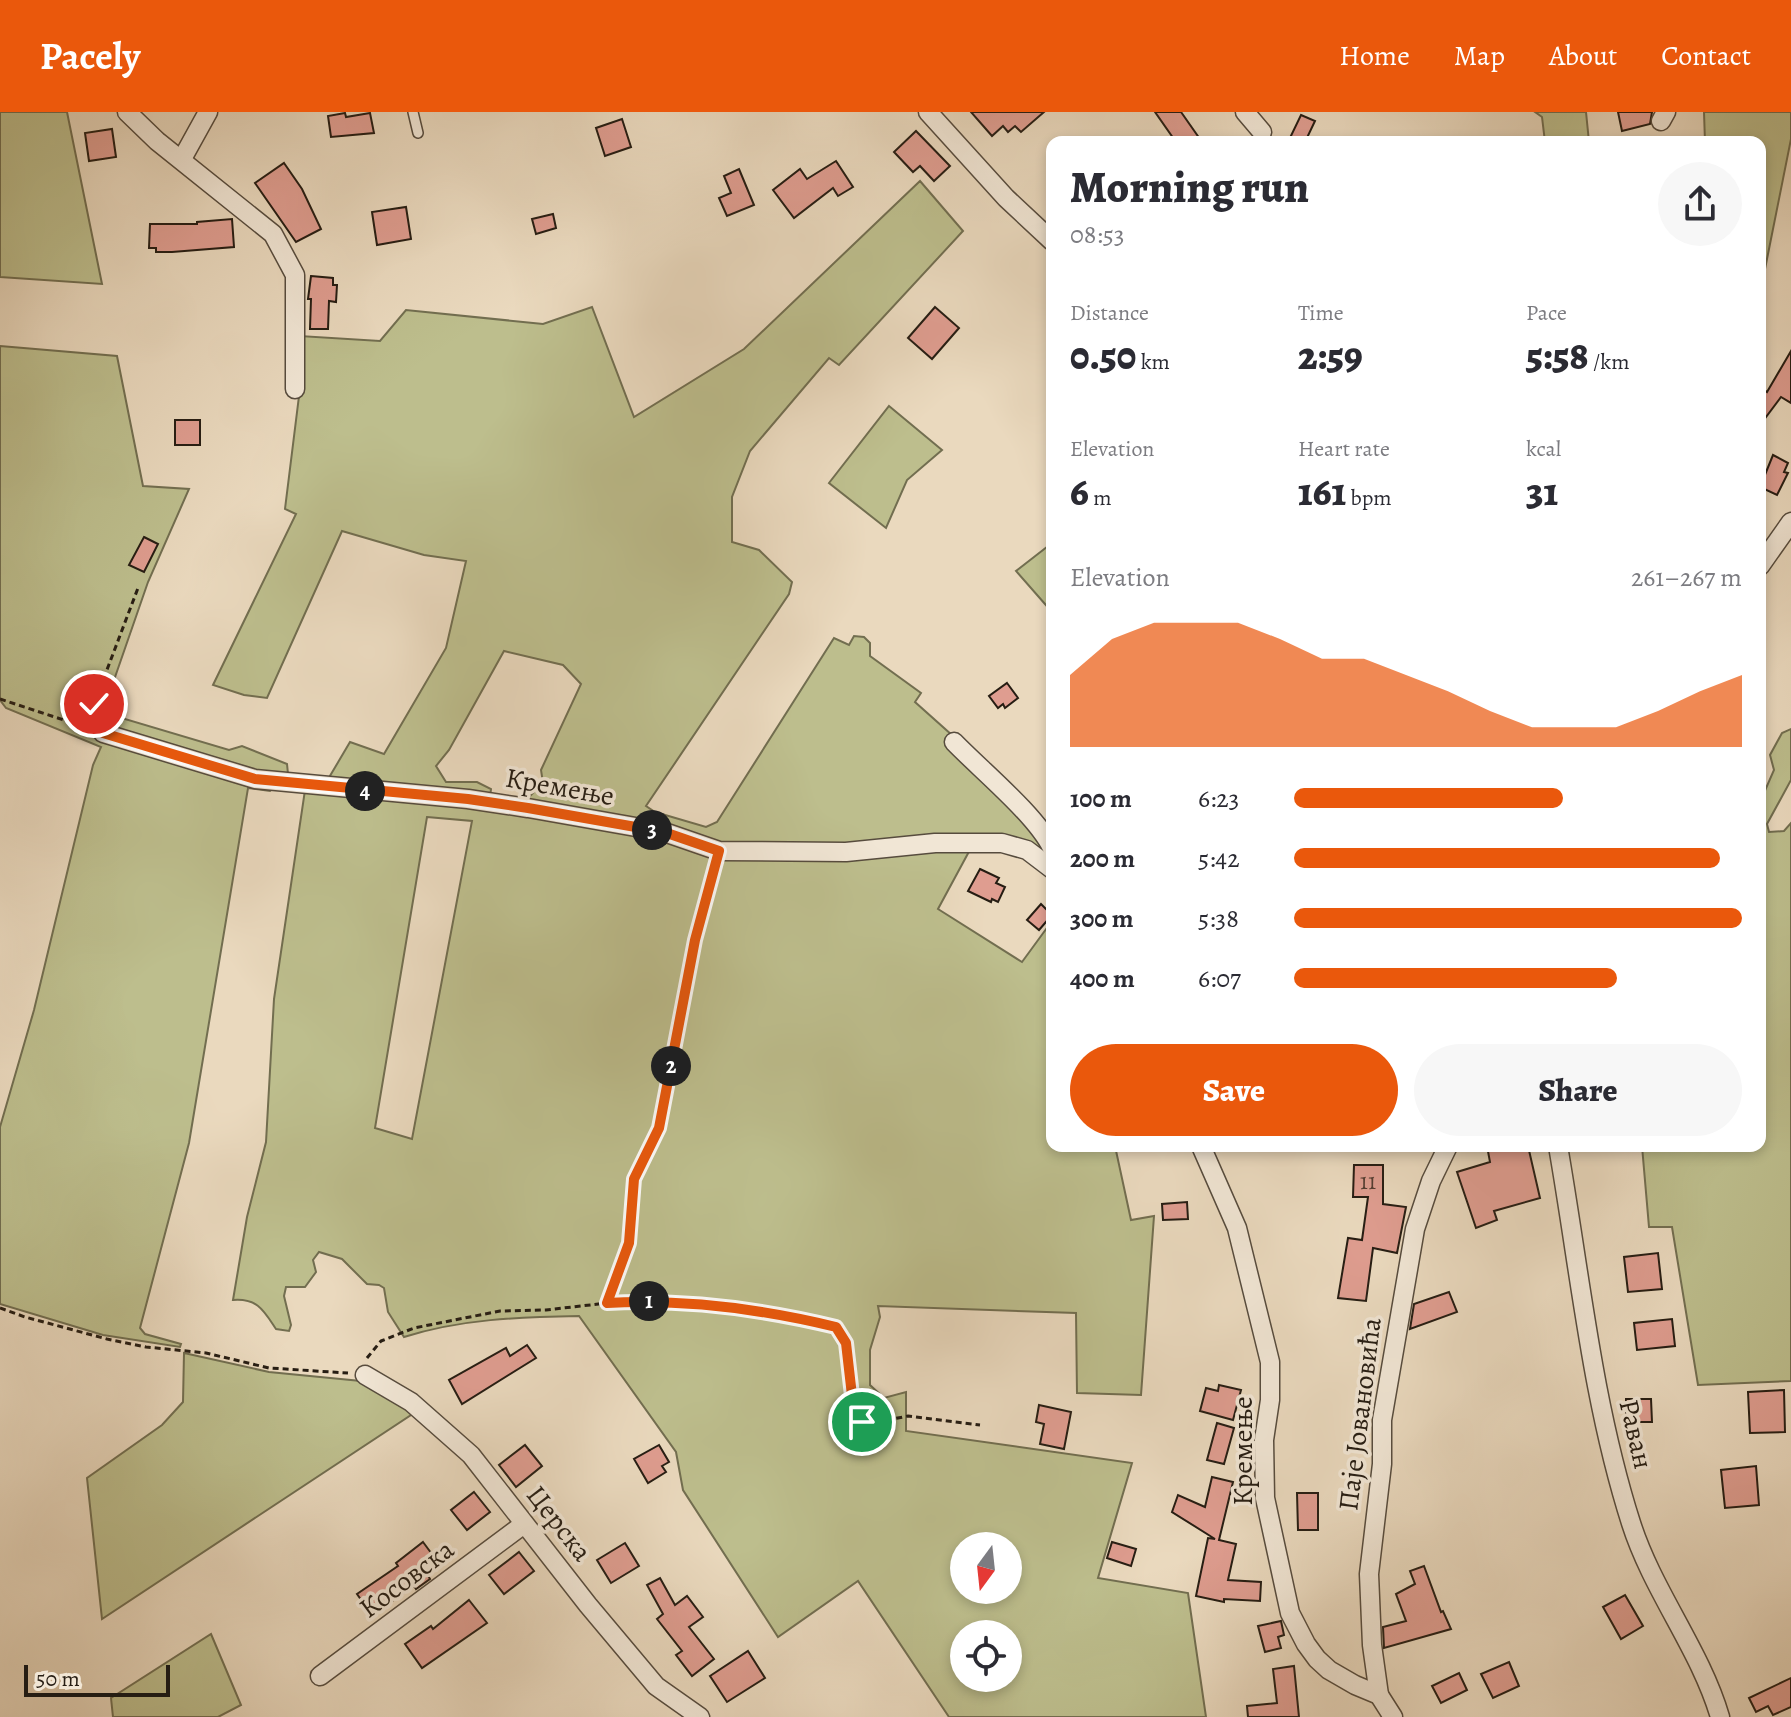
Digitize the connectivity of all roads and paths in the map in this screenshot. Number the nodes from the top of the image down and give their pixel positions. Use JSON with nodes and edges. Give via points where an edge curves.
{"nodes":[{"id":1,"x":127,"y":112,"type":"edge"},
{"id":2,"x":208,"y":112,"type":"edge"},
{"id":3,"x":413,"y":112,"type":"edge"},
{"id":4,"x":928,"y":112,"type":"edge"},
{"id":5,"x":1245,"y":112,"type":"edge"},
{"id":6,"x":1262,"y":132,"type":"dead end"},
{"id":7,"x":418,"y":133,"type":"dead end"},
{"id":8,"x":182,"y":159,"type":"junction"},
{"id":9,"x":1046,"y":235,"type":"edge"},
{"id":10,"x":295,"y":389,"type":"dead end"},
{"id":11,"x":1791,"y":522,"type":"edge"},
{"id":12,"x":1766,"y":557,"type":"edge"},
{"id":13,"x":138,"y":588,"type":"dead end"},
{"id":14,"x":0,"y":699,"type":"edge"},
{"id":15,"x":103,"y":733,"type":"junction"},
{"id":16,"x":954,"y":742,"type":"dead end"},
{"id":17,"x":1046,"y":837,"type":"edge"},
{"id":18,"x":719,"y":851,"type":"junction"},
{"id":19,"x":1046,"y":864,"type":"edge"},
{"id":20,"x":1204,"y":1152,"type":"edge"},
{"id":21,"x":1445,"y":1152,"type":"edge"},
{"id":22,"x":1559,"y":1152,"type":"edge"},
{"id":23,"x":607,"y":1303,"type":"junction"},
{"id":24,"x":0,"y":1308,"type":"edge"},
{"id":25,"x":365,"y":1375,"type":"junction"},
{"id":26,"x":980,"y":1425,"type":"dead end"},
{"id":27,"x":524,"y":1524,"type":"junction"},
{"id":28,"x":320,"y":1676,"type":"dead end"},
{"id":29,"x":1379,"y":1695,"type":"junction"},
{"id":30,"x":700,"y":1717,"type":"edge"},
{"id":31,"x":1393,"y":1717,"type":"edge"},
{"id":32,"x":1720,"y":1717,"type":"edge"}],
"edges":[{"from":1,"to":8,"type":"street"},
{"from":2,"to":8,"type":"street"},
{"from":3,"to":7,"type":"lane"},
{"from":4,"to":9,"type":"street"},
{"from":5,"to":6,"type":"street"},
{"from":8,"to":10,"type":"street","via":[[273,234],[288,260],[295,275]]},
{"from":11,"to":12,"type":"street"},
{"from":13,"to":15,"type":"path","via":[[94,704],[94,723]]},
{"from":14,"to":15,"type":"path"},
{"from":15,"to":18,"type":"street","name":"Кремење","via":[[255,779],[528,808],[664,832]]},
{"from":16,"to":17,"type":"street"},
{"from":18,"to":19,"type":"street","name":"Кремење","via":[[846,852],[1002,843],[1027,850]]},
{"from":18,"to":23,"type":"path","via":[[695,940],[659,1128],[634,1179],[629,1243]]},
{"from":20,"to":29,"type":"street","name":"Кремење","via":[[1237,1228],[1270,1362],[1265,1498],[1290,1613],[1306,1644],[1329,1670]]},
{"from":21,"to":29,"type":"street","name":"Паје Јовановића","via":[[1415,1229],[1382,1420],[1369,1574]]},
{"from":22,"to":32,"type":"street","name":"Раван","via":[[1608,1446],[1632,1527],[1659,1591],[1710,1684]]},
{"from":23,"to":25,"type":"path","via":[[500,1311],[414,1328],[381,1341],[368,1355]]},
{"from":23,"to":26,"type":"path","via":[[652,1301],[784,1314],[836,1327],[846,1343],[854,1413],[862,1422],[908,1416]]},
{"from":24,"to":25,"type":"path","via":[[146,1347],[206,1353],[269,1368]]},
{"from":25,"to":27,"type":"street","name":"Церска","via":[[411,1402],[471,1455]]},
{"from":27,"to":28,"type":"street","name":"Косовска"},
{"from":27,"to":30,"type":"street","name":"Церска","via":[[656,1686]]},
{"from":29,"to":31,"type":"street"}]}
